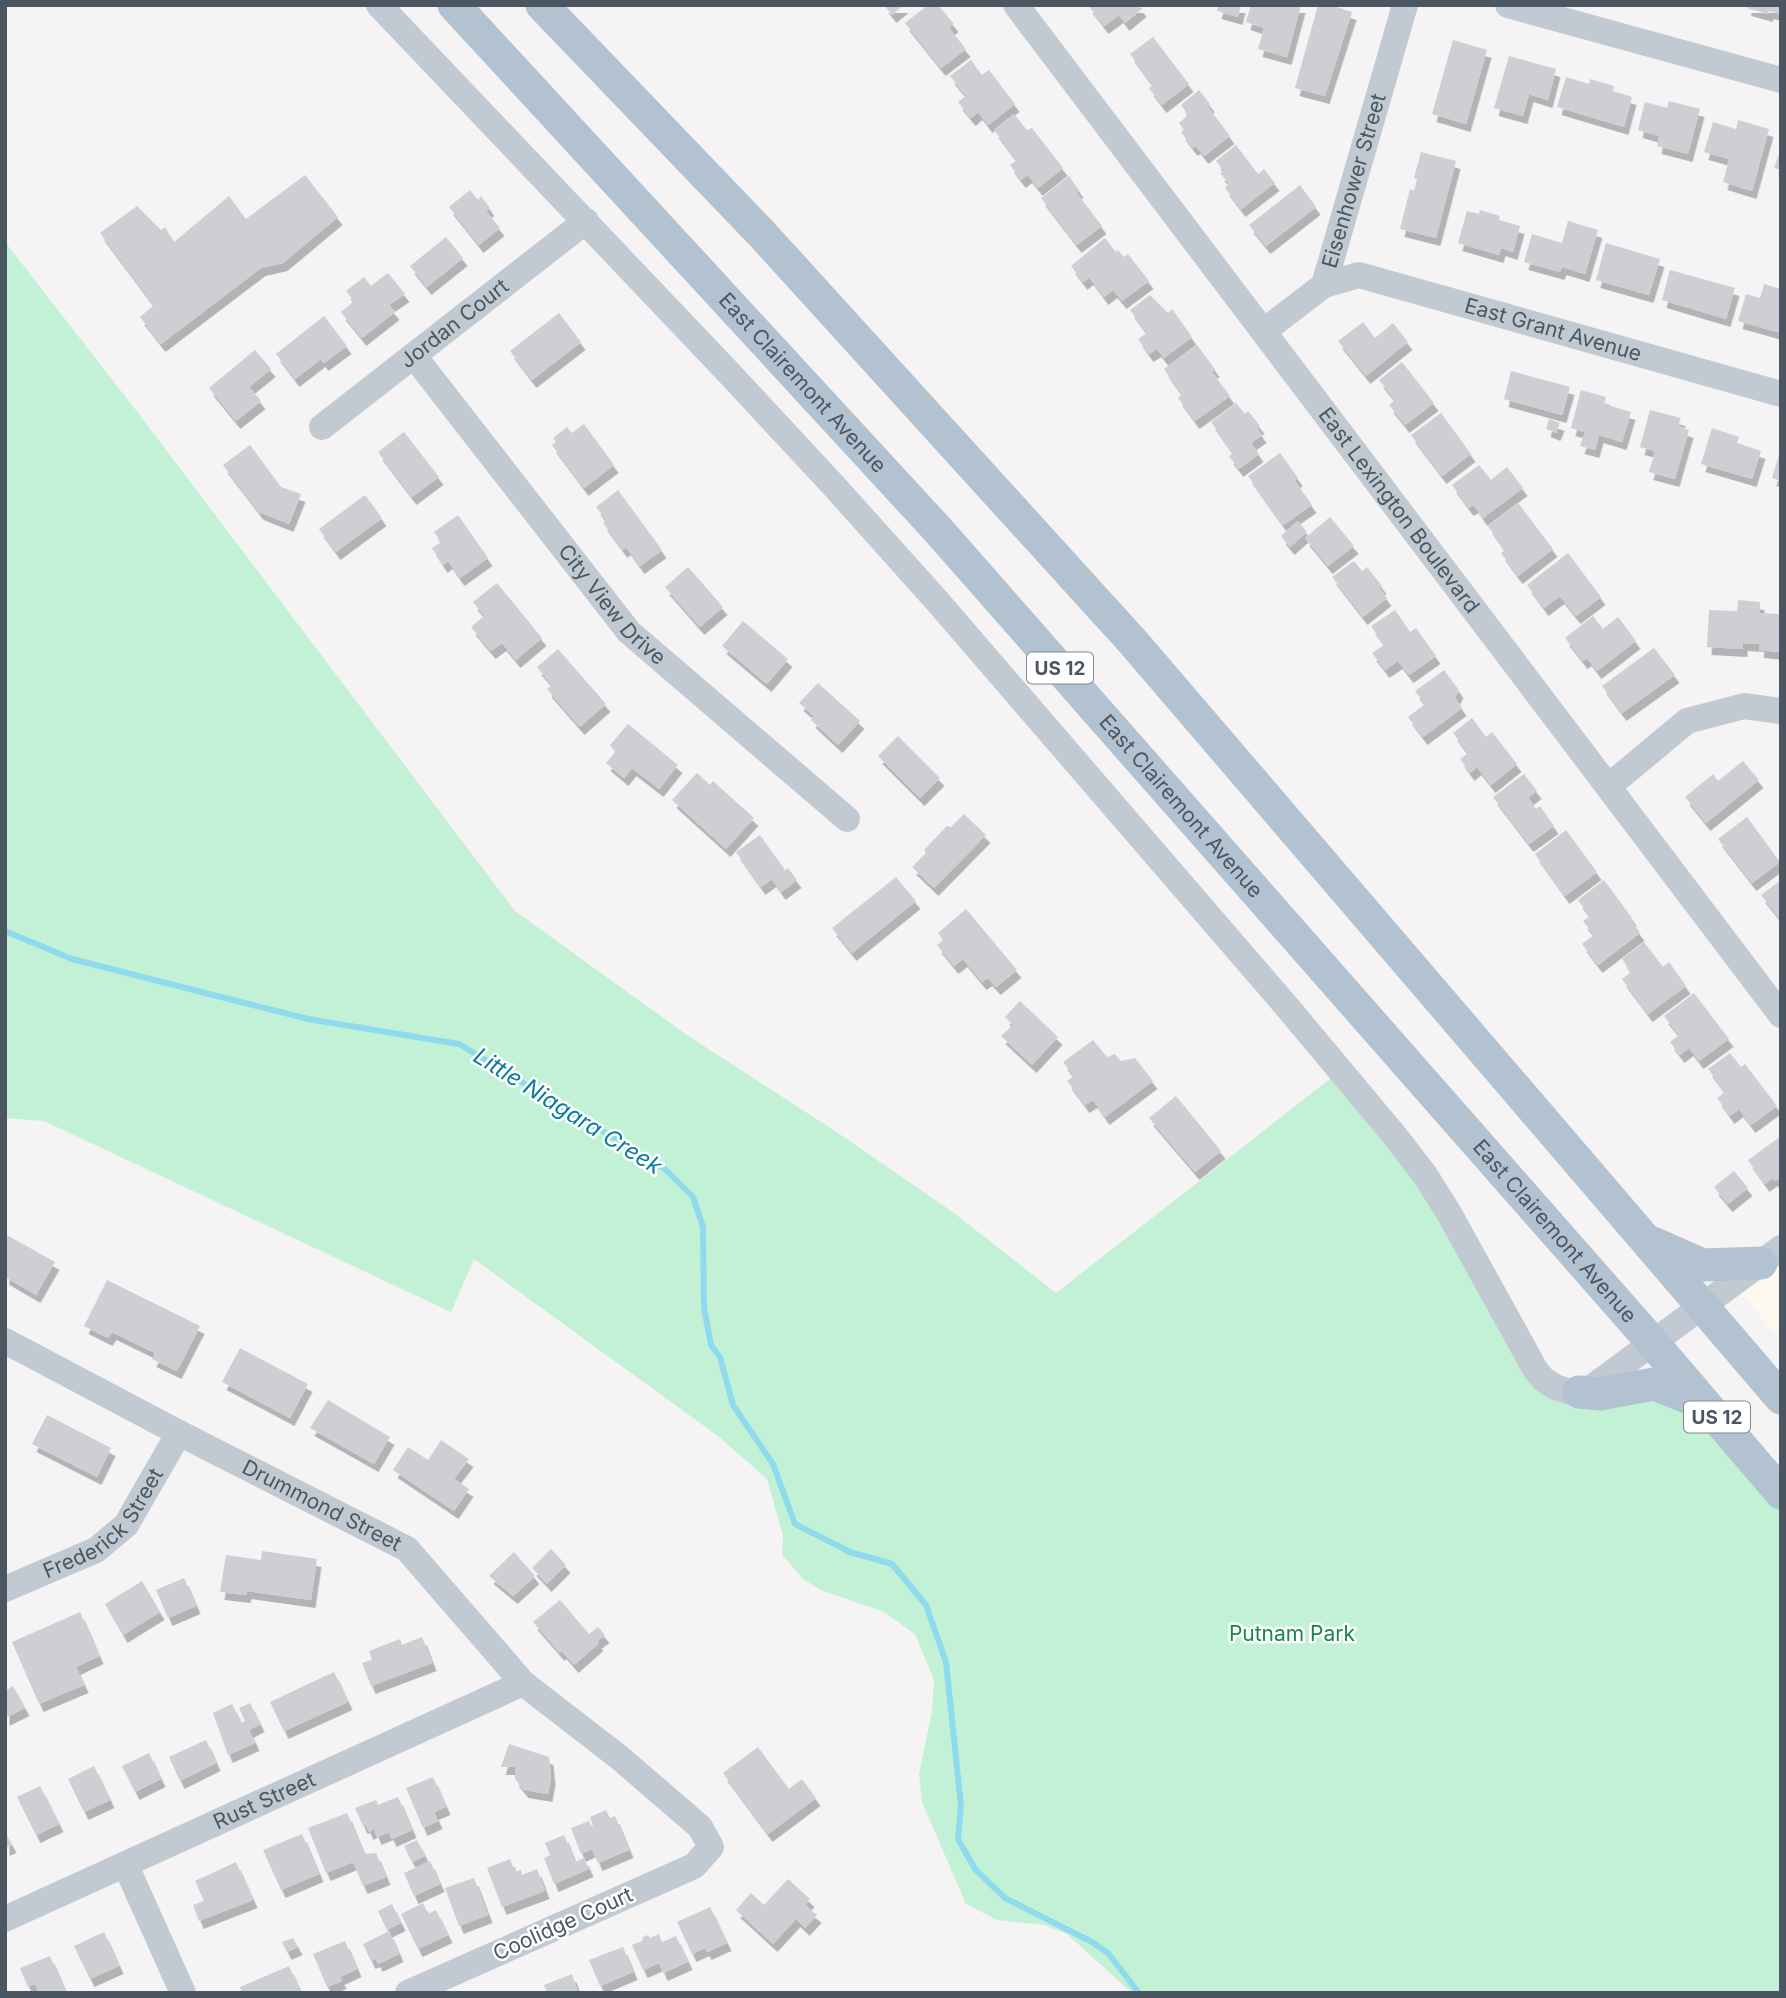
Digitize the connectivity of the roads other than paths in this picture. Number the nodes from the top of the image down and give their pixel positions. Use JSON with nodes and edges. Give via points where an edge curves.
{"nodes":[{"id":1,"x":380,"y":5,"type":"edge"},
{"id":2,"x":454,"y":5,"type":"edge"},
{"id":3,"x":542,"y":5,"type":"edge"},
{"id":4,"x":1016,"y":5,"type":"edge"},
{"id":5,"x":1405,"y":5,"type":"edge"},
{"id":6,"x":1508,"y":5,"type":"edge"},
{"id":7,"x":1781,"y":80,"type":"edge"},
{"id":8,"x":586,"y":221,"type":"junction"},
{"id":9,"x":1324,"y":285,"type":"junction"},
{"id":10,"x":1264,"y":331,"type":"junction"},
{"id":11,"x":414,"y":356,"type":"junction"},
{"id":12,"x":1781,"y":394,"type":"edge"},
{"id":13,"x":322,"y":427,"type":"dead end"},
{"id":14,"x":1781,"y":711,"type":"edge"},
{"id":15,"x":1609,"y":786,"type":"junction"},
{"id":16,"x":847,"y":819,"type":"dead end"},
{"id":17,"x":1781,"y":1015,"type":"edge"},
{"id":18,"x":1644,"y":1240,"type":"junction"},
{"id":19,"x":1771,"y":1255,"type":"edge"},
{"id":20,"x":1703,"y":1308,"type":"junction"},
{"id":21,"x":5,"y":1341,"type":"edge"},
{"id":22,"x":1652,"y":1342,"type":"junction"},
{"id":23,"x":1579,"y":1391,"type":"junction"},
{"id":24,"x":1781,"y":1398,"type":"edge"},
{"id":25,"x":1705,"y":1404,"type":"junction"},
{"id":26,"x":179,"y":1433,"type":"junction"},
{"id":27,"x":1781,"y":1493,"type":"edge"},
{"id":28,"x":5,"y":1589,"type":"edge"},
{"id":29,"x":523,"y":1683,"type":"junction"},
{"id":30,"x":711,"y":1847,"type":"joint"},
{"id":31,"x":126,"y":1866,"type":"junction"},
{"id":32,"x":5,"y":1919,"type":"edge"},
{"id":33,"x":183,"y":1993,"type":"edge"},
{"id":34,"x":408,"y":1993,"type":"edge"}],
"edges":[{"from":1,"to":8,"type":"street"},
{"from":2,"to":22,"type":"main road","name":"East Clairemont Avenue","number":"US 12","via":[[938,530]]},
{"from":3,"to":18,"type":"main road","number":"US 12","via":[[762,234],[1133,642]]},
{"from":4,"to":10,"type":"street","name":"East Lexington Boulevard"},
{"from":5,"to":9,"type":"street","name":"Eisenhower Street"},
{"from":6,"to":7,"type":"street"},
{"from":8,"to":11,"type":"street","name":"Jordan Court"},
{"from":8,"to":23,"type":"street","via":[[920,583],[1288,1009],[1425,1175],[1535,1369],[1555,1387]]},
{"from":9,"to":10,"type":"street","name":"Eisenhower Street"},
{"from":9,"to":12,"type":"street","name":"East Grant Avenue","via":[[1359,275]]},
{"from":10,"to":15,"type":"street","name":"East Lexington Boulevard"},
{"from":11,"to":13,"type":"street","name":"Jordan Court"},
{"from":11,"to":16,"type":"street","name":"City View Drive","via":[[629,632]]},
{"from":14,"to":15,"type":"street","via":[[1744,706],[1688,721]]},
{"from":15,"to":17,"type":"street","name":"East Lexington Boulevard"},
{"from":18,"to":19,"type":"main road","via":[[1703,1265]]},
{"from":18,"to":20,"type":"main road","number":"US 12"},
{"from":19,"to":20,"type":"street"},
{"from":20,"to":22,"type":"street"},
{"from":20,"to":24,"type":"main road","number":"US 12"},
{"from":21,"to":26,"type":"street","name":"Drummond Street"},
{"from":22,"to":23,"type":"street","via":[[1594,1386]]},
{"from":22,"to":25,"type":"main road","name":"East Clairemont Avenue","number":"US 12"},
{"from":23,"to":25,"type":"main road","via":[[1600,1394],[1654,1384]]},
{"from":25,"to":27,"type":"main road","name":"East Clairemont Avenue","number":"US 12"},
{"from":26,"to":28,"type":"street","name":"Frederick Street","via":[[126,1525],[96,1550]]},
{"from":26,"to":29,"type":"street","name":"Drummond Street","via":[[407,1549]]},
{"from":29,"to":30,"type":"street","name":"Drummond Street","via":[[701,1827]]},
{"from":29,"to":31,"type":"street","name":"Rust Street"},
{"from":30,"to":34,"type":"street","name":"Coolidge Court","via":[[694,1866]]},
{"from":31,"to":32,"type":"street","name":"Rust Street"},
{"from":31,"to":33,"type":"street"}]}
